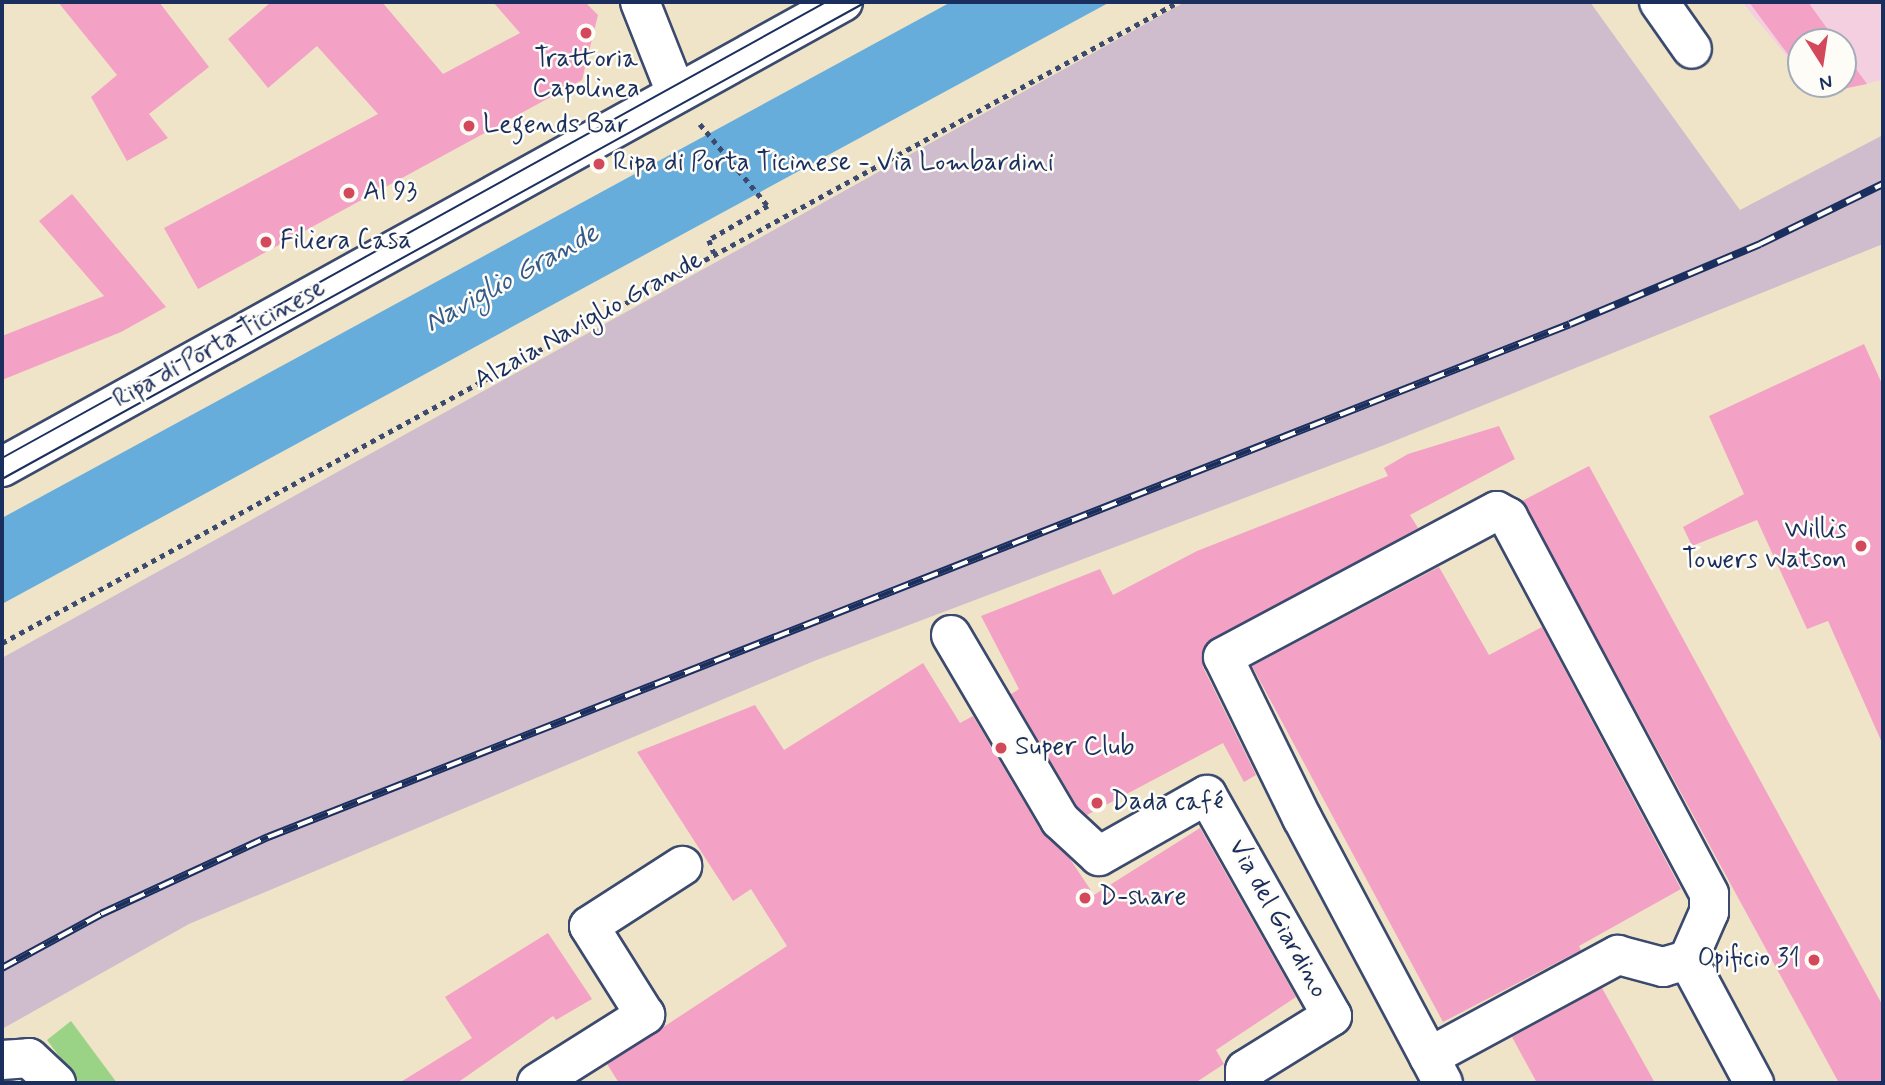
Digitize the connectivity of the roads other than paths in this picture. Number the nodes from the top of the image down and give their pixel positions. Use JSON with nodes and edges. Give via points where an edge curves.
{"nodes":[{"id":1,"x":640,"y":2,"type":"edge"},
{"id":2,"x":843,"y":2,"type":"edge"},
{"id":3,"x":1659,"y":2,"type":"edge"},
{"id":4,"x":1692,"y":49,"type":"dead end"},
{"id":5,"x":685,"y":105,"type":"junction"},
{"id":6,"x":2,"y":467,"type":"edge"},
{"id":7,"x":951,"y":635,"type":"dead end"},
{"id":8,"x":682,"y":866,"type":"dead end"},
{"id":9,"x":1688,"y":960,"type":"junction"},
{"id":10,"x":2,"y":1060,"type":"edge"},
{"id":11,"x":1436,"y":1070,"type":"edge"},
{"id":12,"x":56,"y":1083,"type":"edge"},
{"id":13,"x":537,"y":1083,"type":"edge"},
{"id":14,"x":1245,"y":1083,"type":"edge"},
{"id":15,"x":1754,"y":1083,"type":"edge"}],
"edges":[{"from":1,"to":5,"type":"street"},
{"from":2,"to":5,"type":"street","name":"Ripa di Porta Ticinese"},
{"from":3,"to":4,"type":"street"},
{"from":5,"to":6,"type":"street","name":"Ripa di Porta Ticinese"},
{"from":7,"to":14,"type":"street","name":"Via del Giardino","via":[[1060,820],[1099,856],[1207,794],[1332,1016],[1245,1070]]},
{"from":8,"to":13,"type":"street","via":[[589,926],[645,1016]]},
{"from":9,"to":11,"type":"street","via":[[1663,967],[1618,955]]},
{"from":9,"to":11,"type":"street","via":[[1709,912],[1709,894],[1508,517],[1497,511],[1223,657],[1302,818]]},
{"from":9,"to":15,"type":"street"},
{"from":10,"to":12,"type":"street","via":[[29,1058]]}]}
